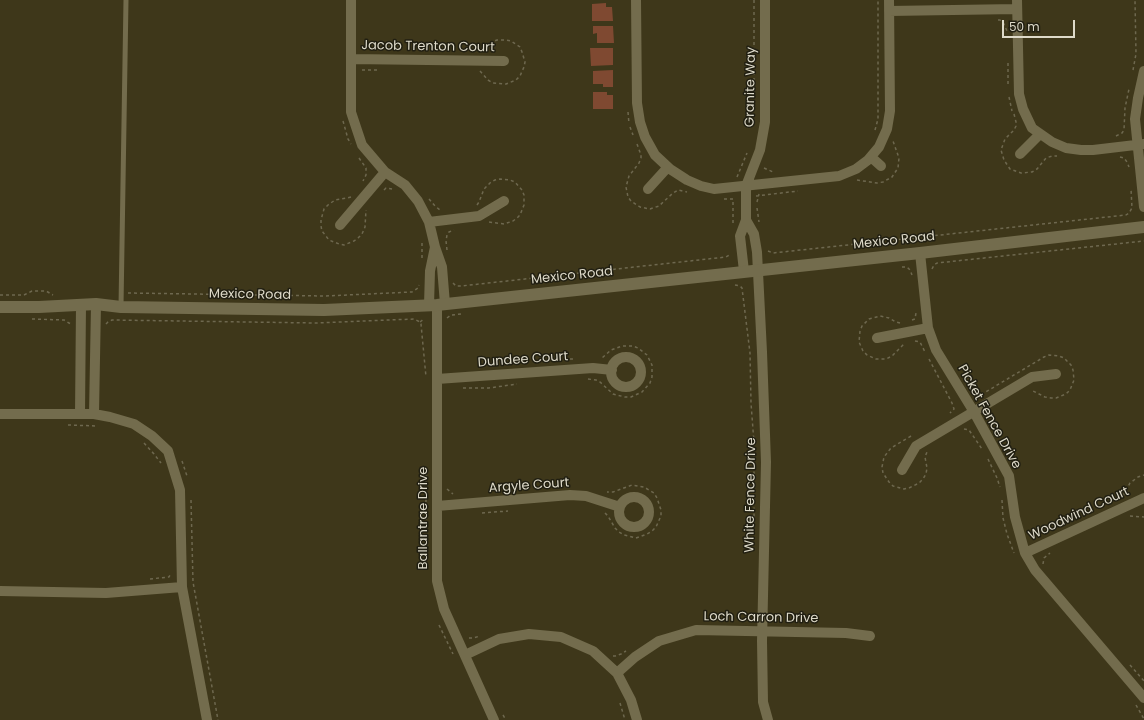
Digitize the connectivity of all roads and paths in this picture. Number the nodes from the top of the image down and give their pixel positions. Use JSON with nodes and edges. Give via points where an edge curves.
{"nodes":[{"id":1,"x":126,"y":0,"type":"edge"},
{"id":2,"x":351,"y":0,"type":"edge"},
{"id":3,"x":636,"y":0,"type":"edge"},
{"id":4,"x":754,"y":0,"type":"edge"},
{"id":5,"x":765,"y":0,"type":"edge"},
{"id":6,"x":878,"y":0,"type":"edge"},
{"id":7,"x":1135,"y":0,"type":"edge"},
{"id":8,"x":889,"y":5,"type":"edge"},
{"id":9,"x":1017,"y":5,"type":"edge"},
{"id":10,"x":992,"y":19,"type":"dead end"},
{"id":11,"x":1007,"y":32,"type":"dead end"},
{"id":12,"x":355,"y":59,"type":"junction"},
{"id":13,"x":504,"y":61,"type":"dead end"},
{"id":14,"x":1008,"y":62,"type":"dead end"},
{"id":15,"x":1144,"y":71,"type":"edge"},
{"id":16,"x":1133,"y":72,"type":"dead end"},
{"id":17,"x":360,"y":74,"type":"dead end"},
{"id":18,"x":1130,"y":85,"type":"dead end"},
{"id":19,"x":1008,"y":90,"type":"dead end"},
{"id":20,"x":1008,"y":96,"type":"dead end"},
{"id":21,"x":754,"y":98,"type":"dead end"},
{"id":22,"x":628,"y":109,"type":"dead end"},
{"id":23,"x":343,"y":120,"type":"dead end"},
{"id":24,"x":875,"y":131,"type":"dead end"},
{"id":25,"x":1122,"y":133,"type":"junction"},
{"id":26,"x":1040,"y":134,"type":"junction"},
{"id":27,"x":634,"y":136,"type":"dead end"},
{"id":28,"x":1116,"y":136,"type":"dead end"},
{"id":29,"x":1125,"y":136,"type":"dead end"},
{"id":30,"x":893,"y":140,"type":"dead end"},
{"id":31,"x":636,"y":143,"type":"dead end"},
{"id":32,"x":351,"y":144,"type":"dead end"},
{"id":33,"x":1141,"y":144,"type":"edge"},
{"id":34,"x":747,"y":153,"type":"dead end"},
{"id":35,"x":1020,"y":154,"type":"dead end"},
{"id":36,"x":358,"y":156,"type":"dead end"},
{"id":37,"x":1059,"y":156,"type":"dead end"},
{"id":38,"x":1115,"y":156,"type":"dead end"},
{"id":39,"x":1127,"y":156,"type":"dead end"},
{"id":40,"x":871,"y":157,"type":"junction"},
{"id":41,"x":1124,"y":159,"type":"junction"},
{"id":42,"x":881,"y":166,"type":"dead end"},
{"id":43,"x":668,"y":167,"type":"junction"},
{"id":44,"x":1129,"y":167,"type":"dead end"},
{"id":45,"x":764,"y":168,"type":"dead end"},
{"id":46,"x":385,"y":172,"type":"junction"},
{"id":47,"x":776,"y":173,"type":"dead end"},
{"id":48,"x":857,"y":180,"type":"dead end"},
{"id":49,"x":363,"y":181,"type":"dead end"},
{"id":50,"x":735,"y":181,"type":"dead end"},
{"id":51,"x":746,"y":186,"type":"junction"},
{"id":52,"x":648,"y":188,"type":"dead end"},
{"id":53,"x":1131,"y":189,"type":"dead end"},
{"id":54,"x":394,"y":190,"type":"dead end"},
{"id":55,"x":800,"y":191,"type":"dead end"},
{"id":56,"x":355,"y":192,"type":"dead end"},
{"id":57,"x":381,"y":192,"type":"dead end"},
{"id":58,"x":687,"y":192,"type":"dead end"},
{"id":59,"x":426,"y":195,"type":"dead end"},
{"id":60,"x":758,"y":196,"type":"junction"},
{"id":61,"x":746,"y":197,"type":"junction"},
{"id":62,"x":721,"y":198,"type":"dead end"},
{"id":63,"x":504,"y":201,"type":"dead end"},
{"id":64,"x":473,"y":207,"type":"dead end"},
{"id":65,"x":366,"y":208,"type":"dead end"},
{"id":66,"x":1131,"y":210,"type":"junction"},
{"id":67,"x":1140,"y":210,"type":"edge"},
{"id":68,"x":443,"y":211,"type":"dead end"},
{"id":69,"x":746,"y":220,"type":"junction"},
{"id":70,"x":429,"y":222,"type":"junction"},
{"id":71,"x":483,"y":224,"type":"dead end"},
{"id":72,"x":340,"y":226,"type":"dead end"},
{"id":73,"x":760,"y":227,"type":"dead end"},
{"id":74,"x":1144,"y":227,"type":"edge"},
{"id":75,"x":460,"y":229,"type":"dead end"},
{"id":76,"x":733,"y":231,"type":"dead end"},
{"id":77,"x":422,"y":239,"type":"dead end"},
{"id":78,"x":435,"y":247,"type":"junction"},
{"id":79,"x":766,"y":250,"type":"dead end"},
{"id":80,"x":732,"y":253,"type":"dead end"},
{"id":81,"x":920,"y":253,"type":"junction"},
{"id":82,"x":448,"y":256,"type":"dead end"},
{"id":83,"x":422,"y":258,"type":"dead end"},
{"id":84,"x":898,"y":266,"type":"dead end"},
{"id":85,"x":758,"y":270,"type":"junction"},
{"id":86,"x":744,"y":271,"type":"junction"},
{"id":87,"x":912,"y":275,"type":"dead end"},
{"id":88,"x":450,"y":278,"type":"dead end"},
{"id":89,"x":420,"y":284,"type":"dead end"},
{"id":90,"x":733,"y":285,"type":"dead end"},
{"id":91,"x":745,"y":285,"type":"dead end"},
{"id":92,"x":742,"y":287,"type":"junction"},
{"id":93,"x":121,"y":293,"type":"junction"},
{"id":94,"x":0,"y":294,"type":"edge"},
{"id":95,"x":59,"y":295,"type":"dead end"},
{"id":96,"x":96,"y":304,"type":"junction"},
{"id":97,"x":437,"y":304,"type":"junction"},
{"id":98,"x":81,"y":305,"type":"junction"},
{"id":99,"x":0,"y":307,"type":"edge"},
{"id":100,"x":121,"y":307,"type":"junction"},
{"id":101,"x":916,"y":310,"type":"dead end"},
{"id":102,"x":466,"y":314,"type":"dead end"},
{"id":103,"x":26,"y":318,"type":"dead end"},
{"id":104,"x":424,"y":319,"type":"dead end"},
{"id":105,"x":908,"y":321,"type":"dead end"},
{"id":106,"x":420,"y":322,"type":"junction"},
{"id":107,"x":445,"y":322,"type":"dead end"},
{"id":108,"x":901,"y":323,"type":"dead end"},
{"id":109,"x":72,"y":327,"type":"dead end"},
{"id":110,"x":422,"y":327,"type":"dead end"},
{"id":111,"x":105,"y":328,"type":"dead end"},
{"id":112,"x":928,"y":328,"type":"junction"},
{"id":113,"x":877,"y":338,"type":"dead end"},
{"id":114,"x":910,"y":341,"type":"dead end"},
{"id":115,"x":906,"y":342,"type":"dead end"},
{"id":116,"x":612,"y":370,"type":"dead end"},
{"id":117,"x":1056,"y":374,"type":"dead end"},
{"id":118,"x":437,"y":380,"type":"junction"},
{"id":119,"x":974,"y":412,"type":"junction"},
{"id":120,"x":0,"y":414,"type":"edge"},
{"id":121,"x":80,"y":414,"type":"junction"},
{"id":122,"x":94,"y":414,"type":"junction"},
{"id":123,"x":945,"y":416,"type":"dead end"},
{"id":124,"x":68,"y":425,"type":"dead end"},
{"id":125,"x":102,"y":426,"type":"dead end"},
{"id":126,"x":963,"y":429,"type":"dead end"},
{"id":127,"x":911,"y":436,"type":"dead end"},
{"id":128,"x":140,"y":441,"type":"dead end"},
{"id":129,"x":928,"y":450,"type":"dead end"},
{"id":130,"x":983,"y":451,"type":"dead end"},
{"id":131,"x":987,"y":458,"type":"dead end"},
{"id":132,"x":162,"y":465,"type":"dead end"},
{"id":133,"x":902,"y":470,"type":"dead end"},
{"id":134,"x":563,"y":485,"type":"dead end"},
{"id":135,"x":546,"y":486,"type":"dead end"},
{"id":136,"x":447,"y":489,"type":"dead end"},
{"id":137,"x":1001,"y":490,"type":"dead end"},
{"id":138,"x":606,"y":492,"type":"dead end"},
{"id":139,"x":457,"y":495,"type":"dead end"},
{"id":140,"x":1001,"y":497,"type":"dead end"},
{"id":141,"x":1144,"y":498,"type":"edge"},
{"id":142,"x":437,"y":506,"type":"junction"},
{"id":143,"x":620,"y":507,"type":"dead end"},
{"id":144,"x":508,"y":511,"type":"dead end"},
{"id":145,"x":604,"y":512,"type":"dead end"},
{"id":146,"x":479,"y":513,"type":"dead end"},
{"id":147,"x":1128,"y":517,"type":"dead end"},
{"id":148,"x":1144,"y":517,"type":"edge"},
{"id":149,"x":754,"y":528,"type":"dead end"},
{"id":150,"x":1019,"y":553,"type":"junction"},
{"id":151,"x":1049,"y":554,"type":"dead end"},
{"id":152,"x":1043,"y":565,"type":"dead end"},
{"id":153,"x":172,"y":569,"type":"dead end"},
{"id":154,"x":146,"y":579,"type":"dead end"},
{"id":155,"x":182,"y":587,"type":"junction"},
{"id":156,"x":0,"y":591,"type":"edge"},
{"id":157,"x":762,"y":631,"type":"junction"},
{"id":158,"x":482,"y":635,"type":"dead end"},
{"id":159,"x":870,"y":636,"type":"dead end"},
{"id":160,"x":466,"y":637,"type":"dead end"},
{"id":161,"x":627,"y":650,"type":"dead end"},
{"id":162,"x":465,"y":655,"type":"junction"},
{"id":163,"x":611,"y":655,"type":"dead end"},
{"id":164,"x":1129,"y":663,"type":"dead end"},
{"id":165,"x":617,"y":673,"type":"junction"},
{"id":166,"x":1144,"y":681,"type":"edge"},
{"id":167,"x":1144,"y":698,"type":"edge"},
{"id":168,"x":619,"y":699,"type":"dead end"},
{"id":169,"x":1134,"y":702,"type":"dead end"},
{"id":170,"x":503,"y":713,"type":"dead end"},
{"id":171,"x":1144,"y":719,"type":"edge"},
{"id":172,"x":207,"y":720,"type":"edge"},
{"id":173,"x":494,"y":720,"type":"edge"},
{"id":174,"x":506,"y":720,"type":"edge"},
{"id":175,"x":626,"y":720,"type":"edge"},
{"id":176,"x":637,"y":720,"type":"edge"},
{"id":177,"x":768,"y":720,"type":"edge"}],
"edges":[{"from":1,"to":93,"type":"lane"},
{"from":2,"to":12,"type":"street"},
{"from":3,"to":43,"type":"street","via":[[636,103],[651,150]]},
{"from":4,"to":21,"type":"path"},
{"from":5,"to":51,"type":"street","name":"Granite Way","via":[[765,122],[760,150]]},
{"from":6,"to":24,"type":"path","via":[[878,119]]},
{"from":7,"to":16,"type":"path","via":[[1136,54]]},
{"from":8,"to":9,"type":"street"},
{"from":8,"to":40,"type":"street","via":[[890,111],[887,129]]},
{"from":9,"to":26,"type":"street","via":[[1019,94],[1032,128]]},
{"from":10,"to":11,"type":"path","via":[[1000,20]]},
{"from":12,"to":13,"type":"street","name":"Jacob Trenton Court"},
{"from":12,"to":17,"type":"path"},
{"from":12,"to":46,"type":"street","via":[[351,112],[362,145]]},
{"from":14,"to":19,"type":"path"},
{"from":15,"to":33,"type":"street","via":[[1135,119]]},
{"from":18,"to":25,"type":"path"},
{"from":20,"to":37,"type":"path","via":[[1016,122],[1014,130],[1002,144],[1002,155],[1006,165],[1015,172],[1026,173],[1037,169],[1046,158]]},
{"from":22,"to":27,"type":"path"},
{"from":23,"to":32,"type":"path"},
{"from":25,"to":28,"type":"path"},
{"from":25,"to":29,"type":"path"},
{"from":26,"to":33,"type":"street","via":[[1066,148],[1081,150]]},
{"from":26,"to":35,"type":"street"},
{"from":30,"to":48,"type":"path","via":[[899,158],[898,168],[892,177],[877,183]]},
{"from":31,"to":58,"type":"path","via":[[641,158],[629,176],[626,187],[631,201],[640,207],[650,209],[660,206],[678,190]]},
{"from":33,"to":67,"type":"street"},
{"from":34,"to":50,"type":"path"},
{"from":36,"to":49,"type":"path","via":[[366,168]]},
{"from":38,"to":41,"type":"path"},
{"from":39,"to":41,"type":"path"},
{"from":40,"to":42,"type":"street"},
{"from":40,"to":51,"type":"street","via":[[856,169],[839,176]]},
{"from":41,"to":44,"type":"path"},
{"from":43,"to":51,"type":"street","via":[[701,186],[714,189]]},
{"from":43,"to":52,"type":"street"},
{"from":45,"to":47,"type":"path"},
{"from":46,"to":70,"type":"street","via":[[406,185]]},
{"from":46,"to":72,"type":"street"},
{"from":51,"to":61,"type":"street","name":"Granite Way"},
{"from":53,"to":66,"type":"path"},
{"from":54,"to":57,"type":"path","via":[[386,188]]},
{"from":55,"to":60,"type":"path"},
{"from":56,"to":65,"type":"path","via":[[350,197],[335,200],[324,209],[321,226],[325,236],[339,244],[354,241],[365,227]]},
{"from":59,"to":68,"type":"path","via":[[434,206]]},
{"from":60,"to":61,"type":"path"},
{"from":60,"to":73,"type":"path","via":[[756,206]]},
{"from":61,"to":69,"type":"street","name":"Granite Way"},
{"from":62,"to":76,"type":"path","via":[[733,199]]},
{"from":63,"to":70,"type":"street","via":[[479,216]]},
{"from":64,"to":71,"type":"path","via":[[479,202],[484,189],[495,180],[510,180],[522,190],[524,205],[513,222]]},
{"from":66,"to":67,"type":"path"},
{"from":66,"to":79,"type":"path","via":[[1126,216],[773,253]]},
{"from":69,"to":85,"type":"street","name":"Granite Way","via":[[754,234]]},
{"from":69,"to":86,"type":"street","name":"Granite Way","via":[[740,236]]},
{"from":70,"to":78,"type":"street"},
{"from":74,"to":81,"type":"street","name":"Mexico Road"},
{"from":75,"to":82,"type":"path","via":[[453,230],[447,235]]},
{"from":77,"to":83,"type":"path"},
{"from":78,"to":97,"type":"street","via":[[430,271]]},
{"from":78,"to":97,"type":"street","via":[[442,267]]},
{"from":80,"to":88,"type":"path","via":[[726,257],[461,286],[456,286]]},
{"from":81,"to":85,"type":"street","name":"Mexico Road"},
{"from":81,"to":112,"type":"street","name":"Picket Fence Drive"},
{"from":84,"to":87,"type":"path","via":[[908,267]]},
{"from":85,"to":86,"type":"street","name":"Mexico Road"},
{"from":85,"to":157,"type":"street","name":"White Fence Drive","via":[[766,462]]},
{"from":86,"to":97,"type":"street","name":"Mexico Road"},
{"from":89,"to":93,"type":"path","via":[[412,292],[325,296]]},
{"from":90,"to":92,"type":"path"},
{"from":91,"to":92,"type":"path"},
{"from":92,"to":149,"type":"path","via":[[750,353]]},
{"from":93,"to":100,"type":"lane"},
{"from":94,"to":95,"type":"path","via":[[24,295],[46,291],[52,295]]},
{"from":96,"to":98,"type":"street","name":"Mexico Road"},
{"from":96,"to":100,"type":"street","name":"Mexico Road"},
{"from":96,"to":122,"type":"street"},
{"from":97,"to":100,"type":"street","name":"Mexico Road","via":[[324,310]]},
{"from":97,"to":118,"type":"street","name":"Ballantrae Drive"},
{"from":98,"to":99,"type":"street","name":"Mexico Road"},
{"from":98,"to":121,"type":"street"},
{"from":101,"to":105,"type":"path","via":[[915,319]]},
{"from":102,"to":107,"type":"path","via":[[449,316]]},
{"from":103,"to":109,"type":"path","via":[[64,320]]},
{"from":104,"to":106,"type":"path"},
{"from":106,"to":110,"type":"path"},
{"from":106,"to":111,"type":"path","via":[[414,319],[315,323],[112,320]]},
{"from":108,"to":115,"type":"path","via":[[880,316],[870,319],[862,326],[859,342],[867,354],[876,359],[886,359]]},
{"from":112,"to":113,"type":"street"},
{"from":112,"to":119,"type":"street","name":"Picket Fence Drive","via":[[936,350]]},
{"from":114,"to":123,"type":"path","via":[[921,343],[952,403],[954,409]]},
{"from":116,"to":118,"type":"street","name":"Dundee Court","via":[[593,368]]},
{"from":117,"to":119,"type":"street","via":[[1032,377]]},
{"from":118,"to":142,"type":"street","name":"Ballantrae Drive"},
{"from":119,"to":133,"type":"street","via":[[916,446]]},
{"from":119,"to":150,"type":"street","name":"Picket Fence Drive","via":[[1009,476]]},
{"from":120,"to":121,"type":"street"},
{"from":121,"to":122,"type":"street"},
{"from":122,"to":155,"type":"street","via":[[134,424],[152,436],[168,452],[180,490]]},
{"from":124,"to":125,"type":"path"},
{"from":126,"to":130,"type":"path","via":[[969,430]]},
{"from":127,"to":129,"type":"path","via":[[892,448],[884,457],[883,473],[888,482],[904,489],[919,483],[926,474],[925,457]]},
{"from":128,"to":132,"type":"path"},
{"from":131,"to":137,"type":"path"},
{"from":134,"to":135,"type":"path"},
{"from":136,"to":139,"type":"path"},
{"from":138,"to":145,"type":"path","via":[[632,485],[644,487],[657,498],[661,516],[652,531],[636,538],[624,536],[619,532]]},
{"from":140,"to":150,"type":"path","via":[[1007,534]]},
{"from":141,"to":150,"type":"street","name":"Woodwind Court"},
{"from":142,"to":143,"type":"street","name":"Argyle Court","via":[[570,495],[586,496]]},
{"from":142,"to":162,"type":"street","name":"Ballantrae Drive","via":[[437,581],[444,609]]},
{"from":144,"to":146,"type":"path"},
{"from":147,"to":148,"type":"path"},
{"from":150,"to":167,"type":"street","name":"Picket Fence Drive"},
{"from":151,"to":152,"type":"path","via":[[1044,558]]},
{"from":153,"to":154,"type":"path","via":[[169,577]]},
{"from":155,"to":156,"type":"street","via":[[106,593]]},
{"from":155,"to":172,"type":"street"},
{"from":157,"to":159,"type":"street","name":"Loch Carron Drive"},
{"from":157,"to":165,"type":"street","name":"Loch Carron Drive","via":[[696,630],[666,638],[635,657]]},
{"from":157,"to":177,"type":"street","name":"White Fence Drive","via":[[763,702]]},
{"from":158,"to":160,"type":"path"},
{"from":161,"to":163,"type":"path","via":[[615,656]]},
{"from":162,"to":165,"type":"street","via":[[499,639],[529,634],[561,637],[593,652]]},
{"from":162,"to":173,"type":"street","name":"Ballantrae Drive"},
{"from":164,"to":166,"type":"path"},
{"from":165,"to":176,"type":"street","via":[[631,700]]},
{"from":168,"to":175,"type":"path"},
{"from":169,"to":171,"type":"path"},
{"from":170,"to":174,"type":"path"}]}
